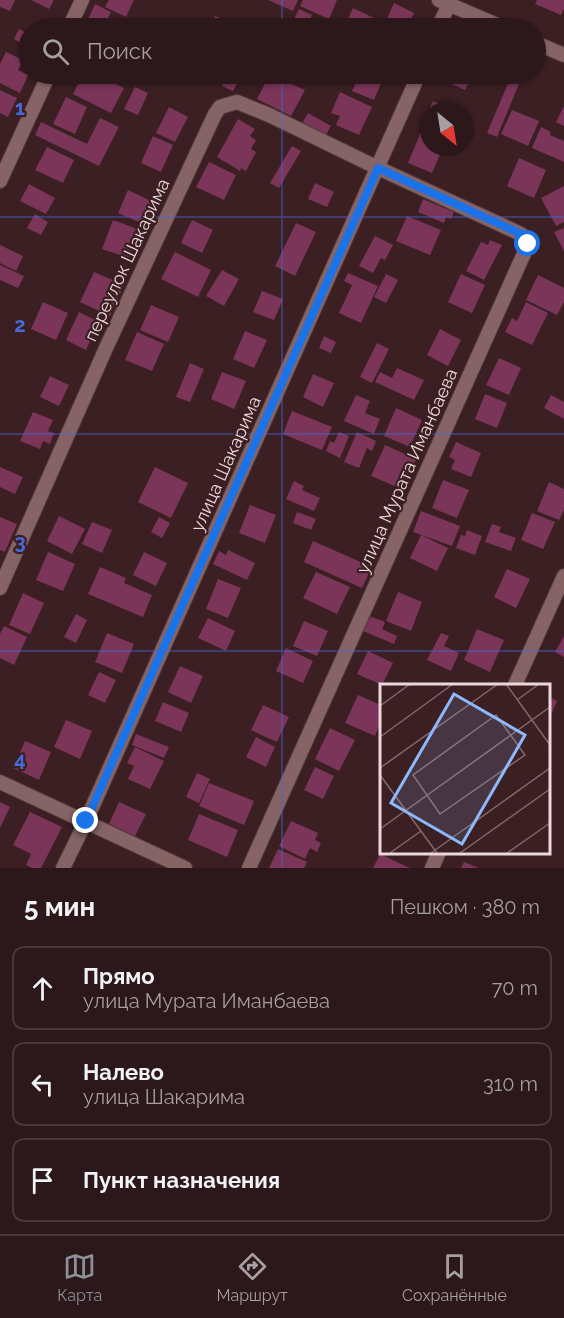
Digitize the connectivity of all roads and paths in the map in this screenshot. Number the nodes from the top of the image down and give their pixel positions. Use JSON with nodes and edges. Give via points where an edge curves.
{"nodes":[{"id":1,"x":82,"y":0,"type":"edge"},
{"id":2,"x":446,"y":1,"type":"edge"},
{"id":3,"x":74,"y":18,"type":"edge"},
{"id":4,"x":441,"y":18,"type":"edge"},
{"id":5,"x":483,"y":18,"type":"edge"},
{"id":6,"x":546,"y":48,"type":"edge"},
{"id":7,"x":564,"y":56,"type":"edge"},
{"id":8,"x":44,"y":84,"type":"edge"},
{"id":9,"x":415,"y":84,"type":"edge"},
{"id":10,"x":378,"y":168,"type":"junction"},
{"id":11,"x":0,"y":181,"type":"edge"},
{"id":12,"x":564,"y":576,"type":"edge"},
{"id":13,"x":0,"y":588,"type":"edge"},
{"id":14,"x":514,"y":684,"type":"edge"},
{"id":15,"x":0,"y":782,"type":"edge"},
{"id":16,"x":86,"y":821,"type":"junction"},
{"id":17,"x":439,"y":853,"type":"edge"},
{"id":18,"x":63,"y":868,"type":"edge"},
{"id":19,"x":185,"y":868,"type":"edge"},
{"id":20,"x":249,"y":868,"type":"edge"},
{"id":21,"x":432,"y":868,"type":"edge"}],
"edges":[{"from":1,"to":3,"type":"street"},
{"from":2,"to":4,"type":"street"},
{"from":2,"to":5,"type":"street"},
{"from":6,"to":7,"type":"street"},
{"from":8,"to":11,"type":"street"},
{"from":9,"to":10,"type":"street","name":"улица Шакарима"},
{"from":10,"to":13,"type":"street","name":"переулок Шакарима","via":[[237,102],[220,107],[115,328]]},
{"from":10,"to":16,"type":"street","name":"улица Шакарима"},
{"from":10,"to":20,"type":"street","name":"улица Мурата Иманбаева","via":[[521,234],[528,244]]},
{"from":12,"to":14,"type":"street"},
{"from":15,"to":16,"type":"street"},
{"from":16,"to":18,"type":"street","name":"улица Шакарима"},
{"from":16,"to":19,"type":"street"},
{"from":17,"to":21,"type":"street"}]}
